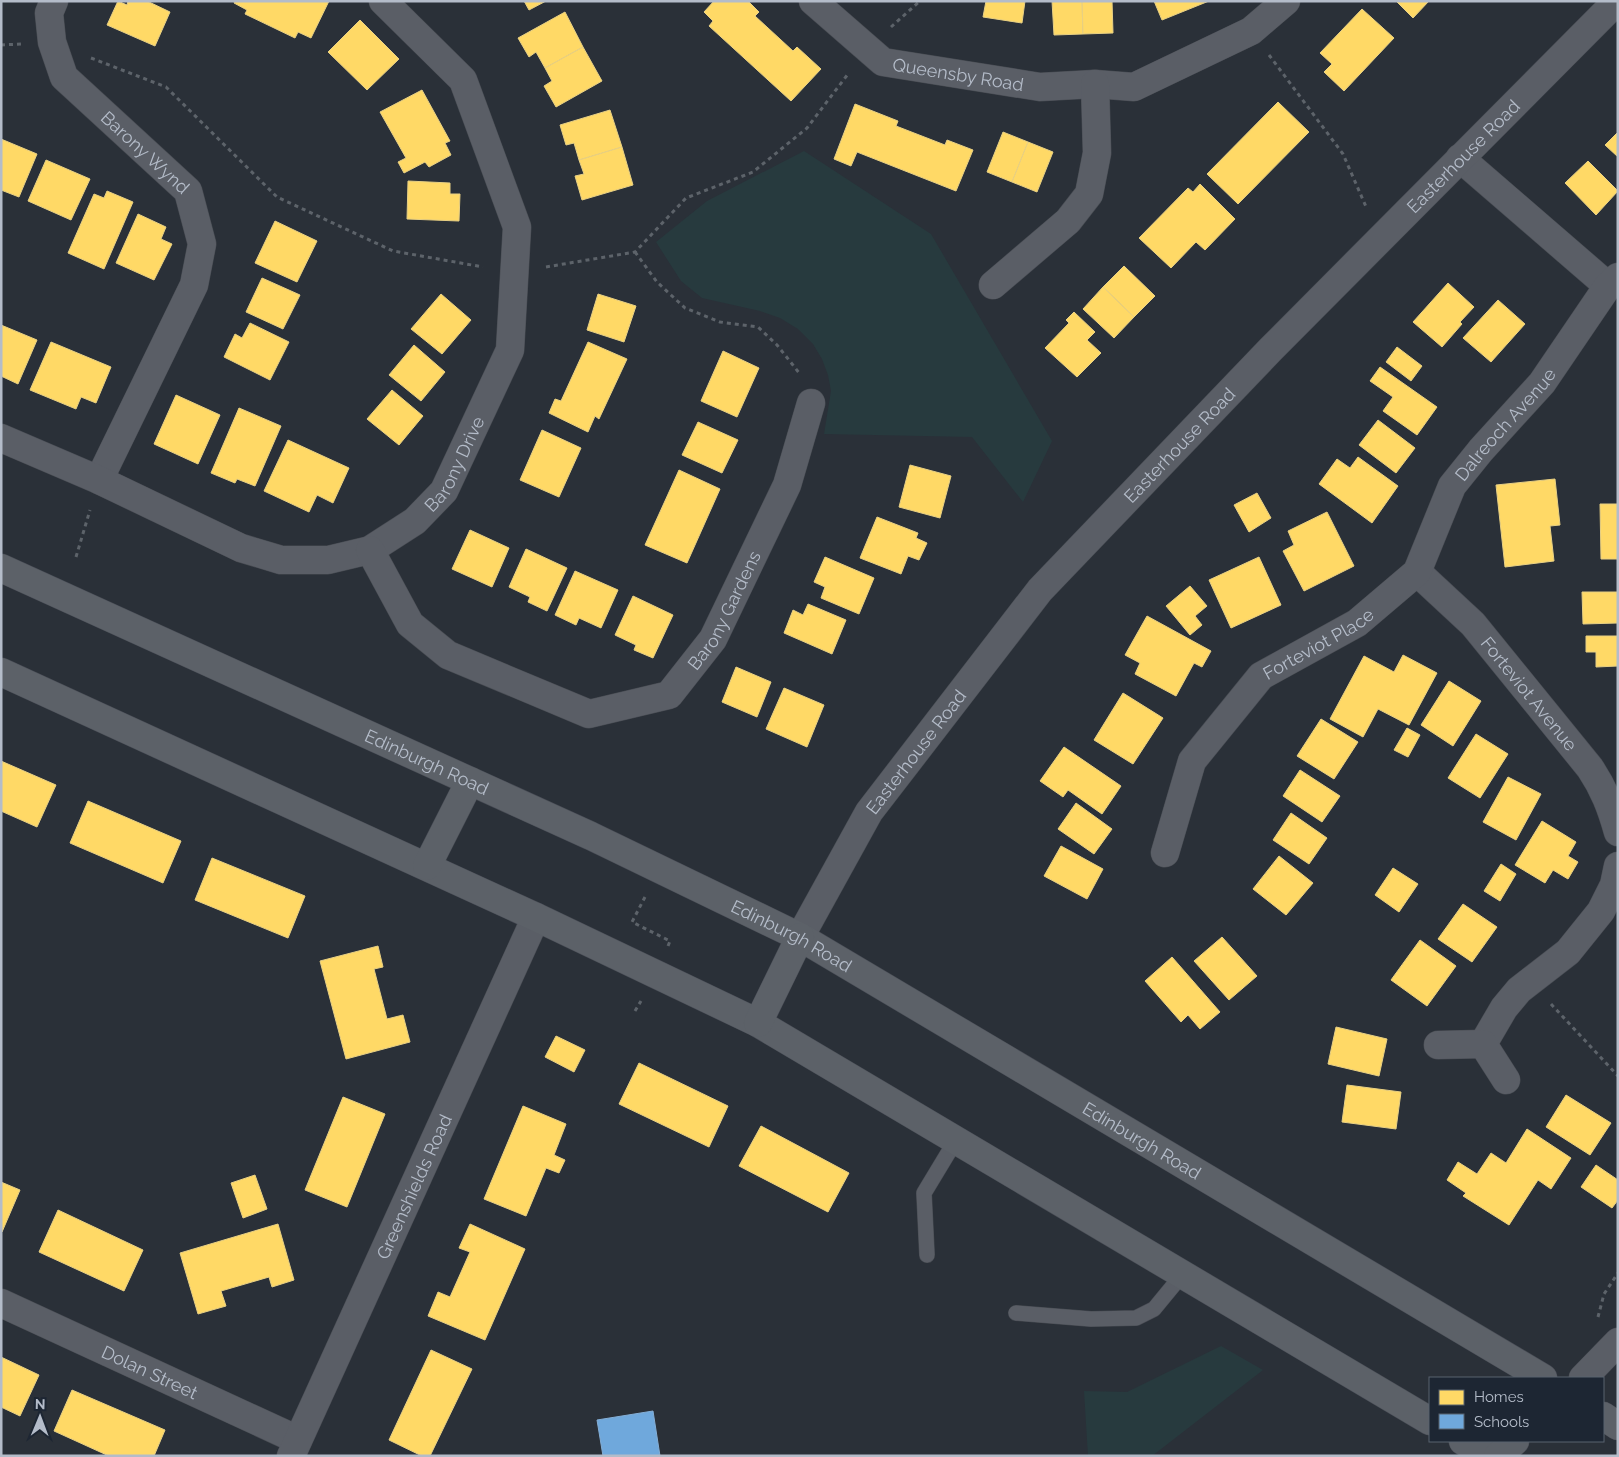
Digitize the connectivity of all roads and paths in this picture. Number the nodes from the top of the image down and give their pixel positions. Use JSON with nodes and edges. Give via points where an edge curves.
{"nodes":[{"id":1,"x":54,"y":1,"type":"edge"},
{"id":2,"x":383,"y":1,"type":"edge"},
{"id":3,"x":813,"y":1,"type":"edge"},
{"id":4,"x":920,"y":1,"type":"edge"},
{"id":5,"x":1286,"y":1,"type":"edge"},
{"id":6,"x":1617,"y":1,"type":"edge"},
{"id":7,"x":1251,"y":31,"type":"junction"},
{"id":8,"x":52,"y":42,"type":"junction"},
{"id":9,"x":1,"y":45,"type":"edge"},
{"id":10,"x":868,"y":48,"type":"junction"},
{"id":11,"x":1095,"y":84,"type":"junction"},
{"id":12,"x":1460,"y":158,"type":"junction"},
{"id":13,"x":1380,"y":239,"type":"junction"},
{"id":14,"x":635,"y":252,"type":"junction"},
{"id":15,"x":514,"y":273,"type":"junction"},
{"id":16,"x":1613,"y":282,"type":"edge"},
{"id":17,"x":993,"y":285,"type":"dead end"},
{"id":18,"x":811,"y":403,"type":"joint"},
{"id":19,"x":1,"y":438,"type":"edge"},
{"id":20,"x":99,"y":480,"type":"junction"},
{"id":21,"x":370,"y":550,"type":"junction"},
{"id":22,"x":76,"y":557,"type":"dead end"},
{"id":23,"x":1,"y":568,"type":"edge"},
{"id":24,"x":1417,"y":572,"type":"junction"},
{"id":25,"x":1,"y":672,"type":"edge"},
{"id":26,"x":470,"y":781,"type":"junction"},
{"id":27,"x":1618,"y":832,"type":"edge"},
{"id":28,"x":1165,"y":854,"type":"dead end"},
{"id":29,"x":427,"y":866,"type":"junction"},
{"id":30,"x":1618,"y":866,"type":"edge"},
{"id":31,"x":659,"y":869,"type":"junction"},
{"id":32,"x":536,"y":917,"type":"junction"},
{"id":33,"x":800,"y":937,"type":"junction"},
{"id":34,"x":654,"y":974,"type":"junction"},
{"id":35,"x":1534,"y":979,"type":"junction"},
{"id":36,"x":635,"y":1012,"type":"dead end"},
{"id":37,"x":758,"y":1023,"type":"junction"},
{"id":38,"x":1483,"y":1044,"type":"junction"},
{"id":39,"x":1438,"y":1045,"type":"dead end"},
{"id":40,"x":1618,"y":1076,"type":"edge"},
{"id":41,"x":1506,"y":1080,"type":"dead end"},
{"id":42,"x":956,"y":1140,"type":"junction"},
{"id":43,"x":927,"y":1255,"type":"dead end"},
{"id":44,"x":1182,"y":1274,"type":"junction"},
{"id":45,"x":1,"y":1303,"type":"edge"},
{"id":46,"x":1016,"y":1313,"type":"dead end"},
{"id":47,"x":1618,"y":1342,"type":"edge"},
{"id":48,"x":1541,"y":1377,"type":"edge"},
{"id":49,"x":1584,"y":1377,"type":"edge"},
{"id":50,"x":1604,"y":1417,"type":"edge"},
{"id":51,"x":1429,"y":1420,"type":"edge"},
{"id":52,"x":1618,"y":1426,"type":"edge"},
{"id":53,"x":1465,"y":1442,"type":"edge"},
{"id":54,"x":1514,"y":1442,"type":"edge"},
{"id":55,"x":295,"y":1448,"type":"edge"},
{"id":56,"x":1488,"y":1456,"type":"edge"},
{"id":57,"x":1498,"y":1456,"type":"edge"}],
"edges":[{"from":1,"to":8,"type":"street","name":"Barony Wynd","via":[[49,13]]},
{"from":2,"to":15,"type":"street","name":"Barony Drive","via":[[463,80],[517,227]]},
{"from":3,"to":10,"type":"street","name":"Queensby Road"},
{"from":4,"to":10,"type":"path"},
{"from":5,"to":7,"type":"street","name":"Queensby Road"},
{"from":6,"to":12,"type":"street","name":"Easterhouse Road"},
{"from":7,"to":11,"type":"street","name":"Queensby Road","via":[[1134,87]]},
{"from":7,"to":13,"type":"path","via":[[1343,154]]},
{"from":8,"to":9,"type":"path"},
{"from":8,"to":15,"type":"path","via":[[166,87],[277,197],[393,251]]},
{"from":8,"to":20,"type":"street","name":"Barony Wynd","via":[[64,77],[188,191],[202,244],[194,285]]},
{"from":10,"to":11,"type":"street","name":"Queensby Road","via":[[884,62],[1040,87]]},
{"from":10,"to":14,"type":"path","via":[[807,128],[753,172],[686,198]]},
{"from":11,"to":17,"type":"street","via":[[1097,154],[1089,194],[1068,222]]},
{"from":12,"to":13,"type":"street","name":"Easterhouse Road"},
{"from":12,"to":16,"type":"street","name":"Dalreoch Avenue"},
{"from":13,"to":33,"type":"street","name":"Easterhouse Road","via":[[1040,590],[869,812]]},
{"from":14,"to":15,"type":"path"},
{"from":14,"to":18,"type":"path","via":[[657,282],[685,308],[720,322],[758,327],[799,373]]},
{"from":15,"to":21,"type":"street","name":"Barony Drive","via":[[510,350],[444,492],[415,521]]},
{"from":16,"to":24,"type":"street","name":"Dalreoch Avenue","via":[[1542,383],[1452,486]]},
{"from":18,"to":21,"type":"street","name":"Barony Gardens","via":[[788,485],[714,640],[668,695],[588,714],[448,655],[410,624]]},
{"from":19,"to":20,"type":"street","name":"Barony Drive"},
{"from":20,"to":21,"type":"street","name":"Barony Drive","via":[[241,548],[281,560],[328,560]]},
{"from":20,"to":22,"type":"path"},
{"from":23,"to":26,"type":"main road","name":"Edinburgh Road"},
{"from":24,"to":27,"type":"street","name":"Forteviot Avenue","via":[[1473,624],[1590,768],[1603,787]]},
{"from":24,"to":28,"type":"street","name":"Forteviot Place","via":[[1357,623],[1261,676],[1192,761]]},
{"from":25,"to":29,"type":"main road"},
{"from":26,"to":29,"type":"main road"},
{"from":26,"to":31,"type":"main road","name":"Edinburgh Road"},
{"from":29,"to":32,"type":"main road"},
{"from":30,"to":35,"type":"street","via":[[1614,885],[1602,911],[1568,952]]},
{"from":31,"to":33,"type":"main road","name":"Edinburgh Road"},
{"from":31,"to":34,"type":"path","via":[[632,922],[670,941]]},
{"from":32,"to":34,"type":"main road"},
{"from":32,"to":55,"type":"street","name":"Greenshields Road"},
{"from":33,"to":37,"type":"main road"},
{"from":33,"to":48,"type":"main road","name":"Edinburgh Road"},
{"from":34,"to":36,"type":"path"},
{"from":34,"to":37,"type":"main road"},
{"from":35,"to":38,"type":"street","via":[[1518,990]]},
{"from":35,"to":40,"type":"path","via":[[1548,1001]]},
{"from":37,"to":42,"type":"main road"},
{"from":38,"to":39,"type":"street"},
{"from":38,"to":41,"type":"street"},
{"from":42,"to":43,"type":"lane","via":[[924,1193]]},
{"from":42,"to":44,"type":"main road"},
{"from":44,"to":46,"type":"lane","via":[[1154,1309],[1136,1318],[1092,1319]]},
{"from":44,"to":51,"type":"main road"},
{"from":45,"to":55,"type":"street","name":"Dolan Street"},
{"from":47,"to":49,"type":"street"},
{"from":50,"to":52,"type":"main road"},
{"from":53,"to":56,"type":"main road"},
{"from":54,"to":57,"type":"main road"}]}
